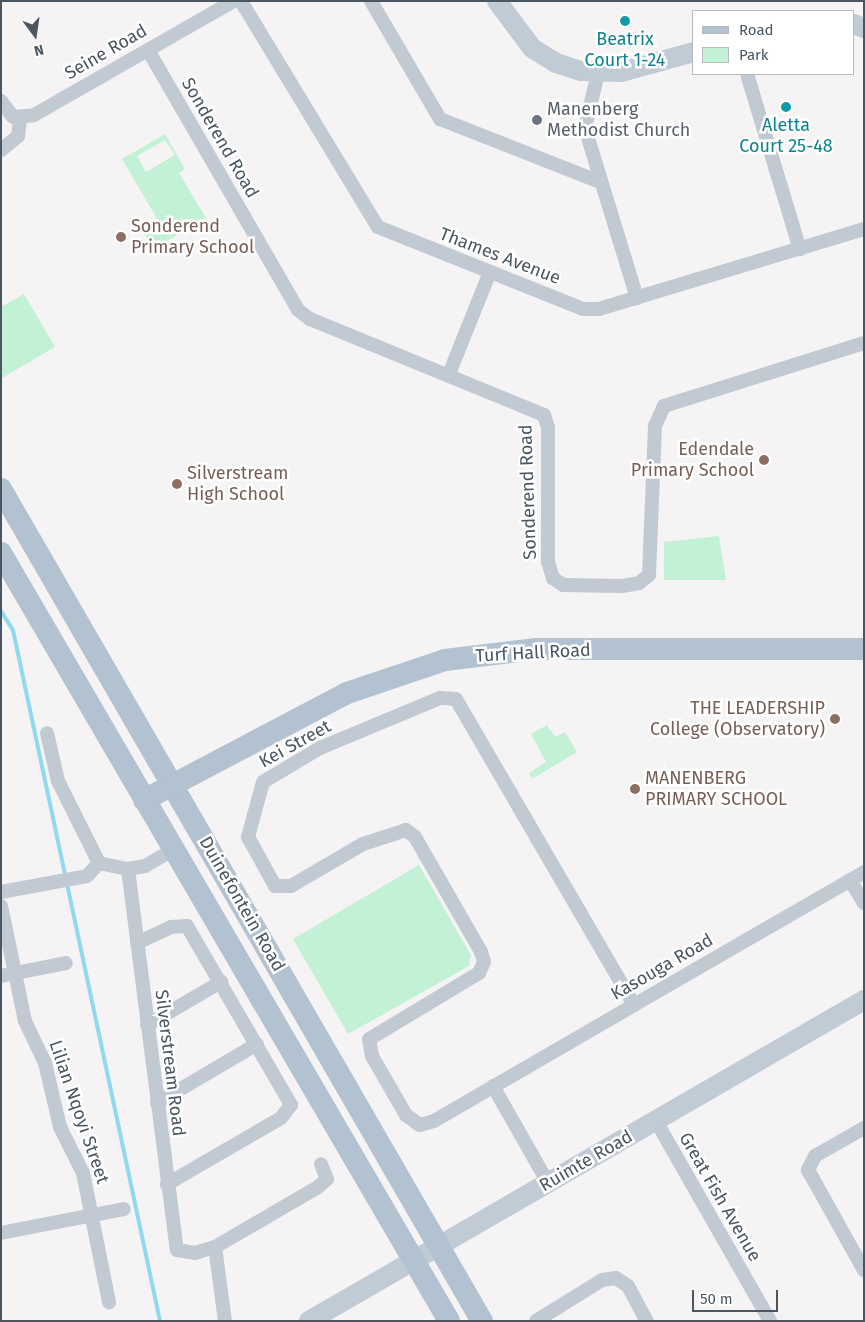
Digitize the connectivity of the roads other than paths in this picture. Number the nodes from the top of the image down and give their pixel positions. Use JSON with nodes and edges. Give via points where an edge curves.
{"nodes":[{"id":1,"x":234,"y":1,"type":"edge"},
{"id":2,"x":241,"y":1,"type":"edge"},
{"id":3,"x":371,"y":1,"type":"edge"},
{"id":4,"x":497,"y":1,"type":"edge"},
{"id":5,"x":148,"y":50,"type":"junction"},
{"id":6,"x":692,"y":53,"type":"edge"},
{"id":7,"x":598,"y":73,"type":"junction"},
{"id":8,"x":747,"y":75,"type":"edge"},
{"id":9,"x":1,"y":101,"type":"edge"},
{"id":10,"x":20,"y":119,"type":"junction"},
{"id":11,"x":1,"y":150,"type":"edge"},
{"id":12,"x":600,"y":182,"type":"junction"},
{"id":13,"x":863,"y":234,"type":"edge"},
{"id":14,"x":800,"y":249,"type":"junction"},
{"id":15,"x":490,"y":272,"type":"junction"},
{"id":16,"x":637,"y":298,"type":"junction"},
{"id":17,"x":864,"y":343,"type":"edge"},
{"id":18,"x":449,"y":374,"type":"junction"},
{"id":19,"x":1,"y":489,"type":"edge"},
{"id":20,"x":1,"y":553,"type":"edge"},
{"id":21,"x":864,"y":649,"type":"edge"},
{"id":22,"x":48,"y":733,"type":"dead end"},
{"id":23,"x":174,"y":784,"type":"junction"},
{"id":24,"x":144,"y":800,"type":"junction"},
{"id":25,"x":173,"y":850,"type":"junction"},
{"id":26,"x":99,"y":863,"type":"junction"},
{"id":27,"x":128,"y":869,"type":"junction"},
{"id":28,"x":864,"y":872,"type":"edge"},
{"id":29,"x":850,"y":880,"type":"junction"},
{"id":30,"x":1,"y":892,"type":"edge"},
{"id":31,"x":864,"y":903,"type":"edge"},
{"id":32,"x":1,"y":906,"type":"edge"},
{"id":33,"x":137,"y":943,"type":"junction"},
{"id":34,"x":66,"y":963,"type":"dead end"},
{"id":35,"x":8,"y":974,"type":"edge"},
{"id":36,"x":221,"y":982,"type":"junction"},
{"id":37,"x":864,"y":1000,"type":"edge"},
{"id":38,"x":634,"y":1005,"type":"junction"},
{"id":39,"x":147,"y":1025,"type":"junction"},
{"id":40,"x":257,"y":1044,"type":"junction"},
{"id":41,"x":493,"y":1086,"type":"junction"},
{"id":42,"x":157,"y":1103,"type":"junction"},
{"id":43,"x":656,"y":1120,"type":"junction"},
{"id":44,"x":416,"y":1124,"type":"joint"},
{"id":45,"x":864,"y":1128,"type":"edge"},
{"id":46,"x":322,"y":1164,"type":"dead end"},
{"id":47,"x":548,"y":1183,"type":"junction"},
{"id":48,"x":166,"y":1184,"type":"junction"},
{"id":49,"x":124,"y":1209,"type":"dead end"},
{"id":50,"x":92,"y":1215,"type":"junction"},
{"id":51,"x":1,"y":1233,"type":"edge"},
{"id":52,"x":440,"y":1246,"type":"junction"},
{"id":53,"x":216,"y":1247,"type":"junction"},
{"id":54,"x":860,"y":1254,"type":"edge"},
{"id":55,"x":414,"y":1260,"type":"junction"},
{"id":56,"x":864,"y":1270,"type":"edge"},
{"id":57,"x":109,"y":1302,"type":"dead end"},
{"id":58,"x":767,"y":1320,"type":"edge"},
{"id":59,"x":224,"y":1321,"type":"edge"},
{"id":60,"x":309,"y":1321,"type":"edge"},
{"id":61,"x":449,"y":1321,"type":"edge"},
{"id":62,"x":482,"y":1321,"type":"edge"},
{"id":63,"x":536,"y":1321,"type":"edge"},
{"id":64,"x":648,"y":1321,"type":"edge"}],
"edges":[{"from":1,"to":5,"type":"street","name":"Seine Road"},
{"from":2,"to":15,"type":"street","name":"Thames Avenue","via":[[372,221],[386,232]]},
{"from":3,"to":12,"type":"street","via":[[440,118]]},
{"from":4,"to":7,"type":"street","via":[[522,38],[543,56],[568,68]]},
{"from":5,"to":10,"type":"street","name":"Seine Road","via":[[34,115]]},
{"from":5,"to":18,"type":"street","name":"Sonderend Road","via":[[298,310],[310,319]]},
{"from":6,"to":7,"type":"street","via":[[633,69]]},
{"from":7,"to":12,"type":"street","via":[[585,128]]},
{"from":8,"to":14,"type":"street"},
{"from":9,"to":10,"type":"street","via":[[8,113]]},
{"from":10,"to":11,"type":"street","via":[[18,136]]},
{"from":12,"to":16,"type":"street"},
{"from":13,"to":14,"type":"street","name":"Thames Avenue"},
{"from":14,"to":16,"type":"street","name":"Thames Avenue"},
{"from":15,"to":16,"type":"street","name":"Thames Avenue","via":[[583,310]]},
{"from":15,"to":18,"type":"street"},
{"from":17,"to":18,"type":"street","name":"Sonderend Road","via":[[664,406],[655,426],[651,570],[640,583],[622,586],[571,586],[553,578],[548,562],[548,427],[544,415]]},
{"from":19,"to":23,"type":"main road","name":"Duinefontein Road"},
{"from":20,"to":24,"type":"main road","name":"Duinefontein Road"},
{"from":21,"to":23,"type":"main road","name":"Turf Hall Road","via":[[536,649],[476,654],[416,668],[347,693]]},
{"from":22,"to":26,"type":"street","via":[[58,781]]},
{"from":23,"to":24,"type":"main road","name":"Turf Hall Road"},
{"from":23,"to":52,"type":"main road","name":"Duinefontein Road"},
{"from":24,"to":25,"type":"main road","name":"Duinefontein Road"},
{"from":25,"to":27,"type":"street","via":[[145,866]]},
{"from":25,"to":55,"type":"main road","name":"Duinefontein Road"},
{"from":26,"to":27,"type":"street"},
{"from":26,"to":30,"type":"street","via":[[93,874]]},
{"from":27,"to":33,"type":"street","name":"Silverstream Road"},
{"from":28,"to":29,"type":"street","name":"Kasouga Road"},
{"from":29,"to":31,"type":"street"},
{"from":29,"to":38,"type":"street","name":"Kasouga Road"},
{"from":32,"to":35,"type":"street","name":"Lilian Nqoyi Street"},
{"from":33,"to":36,"type":"street","via":[[178,925],[187,926]]},
{"from":33,"to":39,"type":"street","name":"Silverstream Road"},
{"from":34,"to":35,"type":"street"},
{"from":35,"to":50,"type":"street","name":"Lilian Nqoyi Street","via":[[44,1062],[60,1126],[80,1164]]},
{"from":36,"to":39,"type":"street"},
{"from":36,"to":40,"type":"street"},
{"from":37,"to":43,"type":"street","name":"Ruimte Road"},
{"from":38,"to":41,"type":"street","name":"Kasouga Road"},
{"from":38,"to":44,"type":"street","name":"Kei Street","via":[[456,699],[440,698],[320,748],[269,776],[259,790],[248,840],[272,883],[288,887],[362,844],[406,830],[416,837],[484,958],[476,975],[369,1039],[372,1056]]},
{"from":39,"to":42,"type":"street","name":"Silverstream Road"},
{"from":40,"to":42,"type":"street"},
{"from":40,"to":48,"type":"street","via":[[290,1100],[290,1110]]},
{"from":41,"to":44,"type":"street","name":"Kasouga Road","via":[[434,1121]]},
{"from":41,"to":47,"type":"street"},
{"from":42,"to":48,"type":"street","name":"Silverstream Road"},
{"from":43,"to":47,"type":"street","name":"Ruimte Road"},
{"from":43,"to":58,"type":"street","name":"Great Fish Avenue"},
{"from":45,"to":54,"type":"street","via":[[814,1156],[808,1170]]},
{"from":46,"to":53,"type":"street","name":"Silverstream Road","via":[[327,1176],[324,1183]]},
{"from":47,"to":52,"type":"street","name":"Ruimte Road"},
{"from":48,"to":53,"type":"street","name":"Silverstream Road","via":[[177,1250],[195,1253]]},
{"from":49,"to":50,"type":"street"},
{"from":50,"to":51,"type":"street"},
{"from":50,"to":57,"type":"street","name":"Lilian Nqoyi Street"},
{"from":52,"to":55,"type":"street","name":"Ruimte Road"},
{"from":52,"to":62,"type":"main road","name":"Duinefontein Road"},
{"from":53,"to":59,"type":"street"},
{"from":54,"to":56,"type":"street"},
{"from":55,"to":60,"type":"street","name":"Ruimte Road"},
{"from":55,"to":61,"type":"main road","name":"Duinefontein Road"},
{"from":63,"to":64,"type":"street","via":[[602,1280],[616,1278],[628,1286]]}]}
